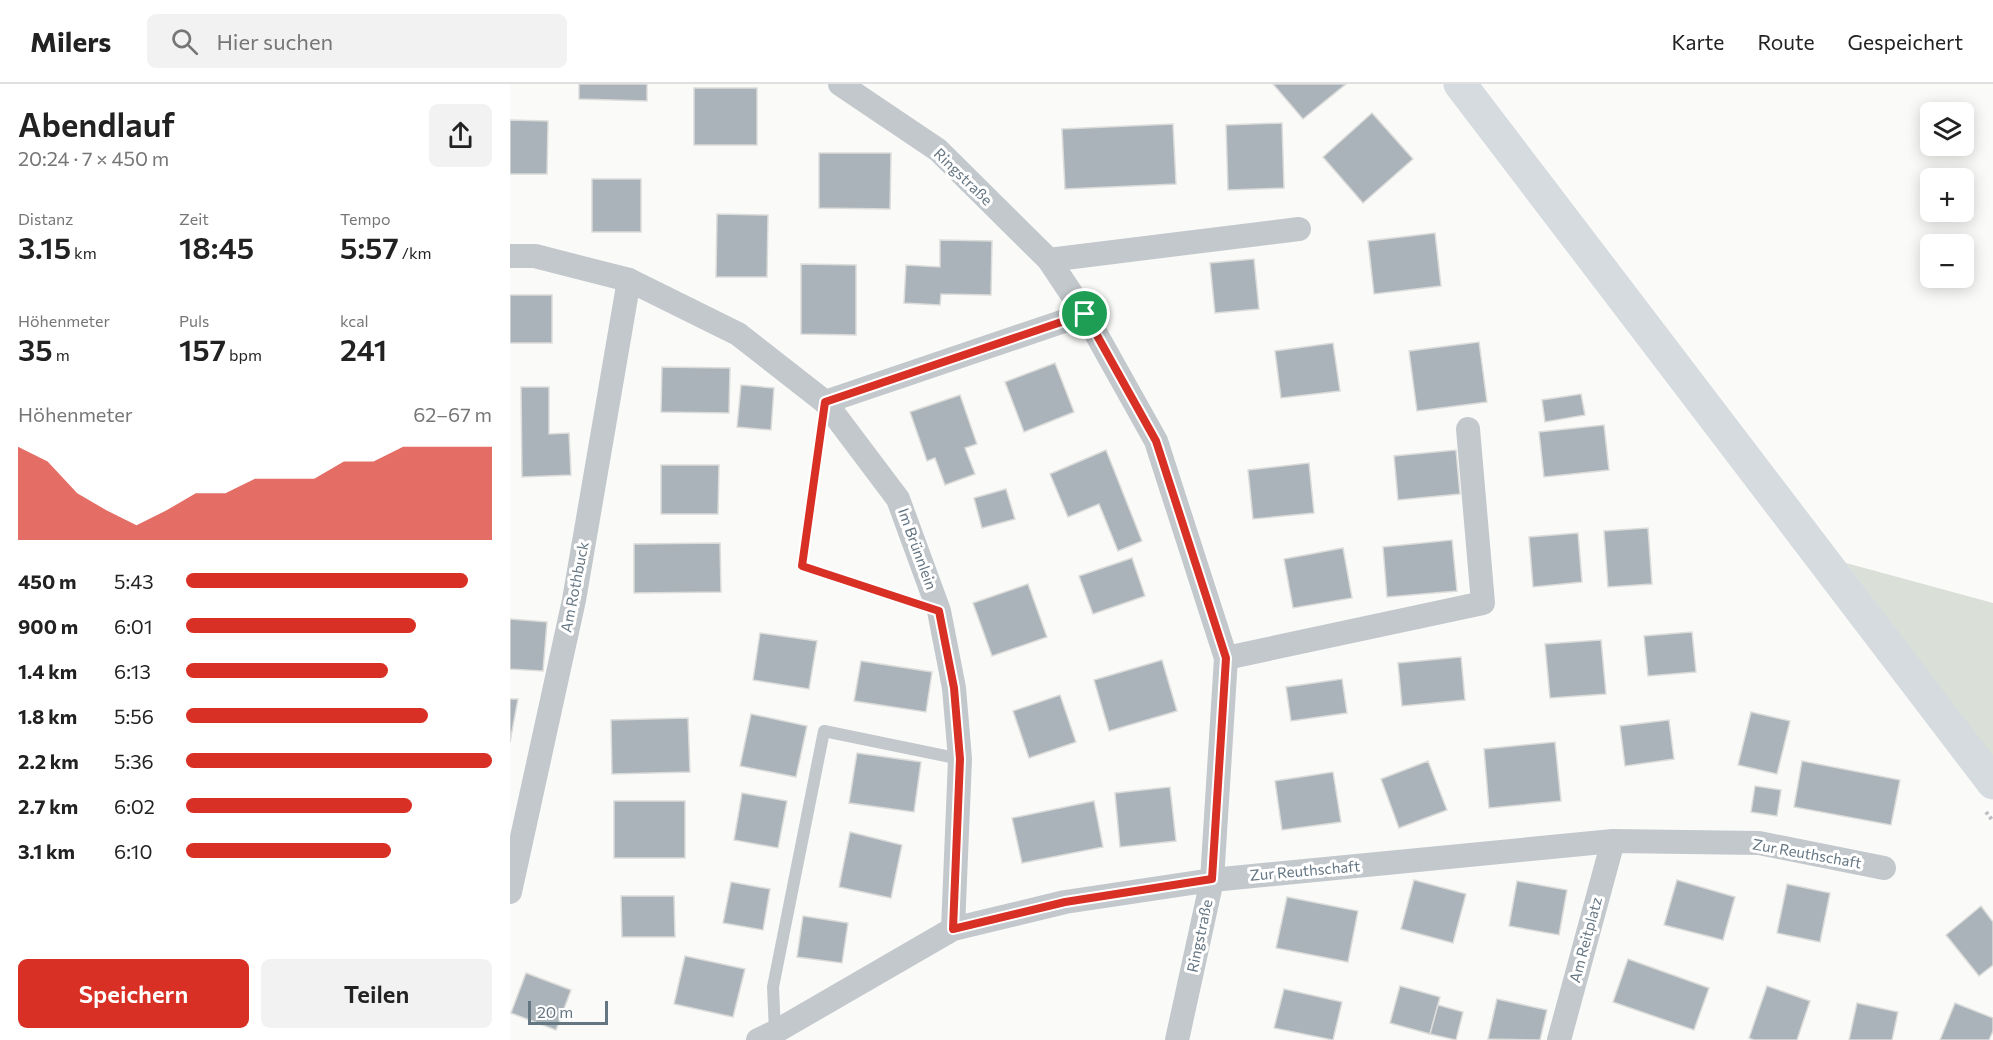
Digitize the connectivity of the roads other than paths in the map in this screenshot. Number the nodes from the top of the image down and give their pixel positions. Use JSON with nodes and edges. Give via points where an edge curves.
{"nodes":[{"id":1,"x":840,"y":84,"type":"edge"},
{"id":2,"x":1460,"y":84,"type":"edge"},
{"id":3,"x":1299,"y":229,"type":"dead end"},
{"id":4,"x":510,"y":256,"type":"edge"},
{"id":5,"x":1049,"y":260,"type":"junction"},
{"id":6,"x":629,"y":280,"type":"junction"},
{"id":7,"x":1085,"y":314,"type":"junction"},
{"id":8,"x":825,"y":402,"type":"junction"},
{"id":9,"x":1468,"y":429,"type":"dead end"},
{"id":10,"x":1226,"y":658,"type":"junction"},
{"id":11,"x":960,"y":759,"type":"junction"},
{"id":12,"x":1993,"y":783,"type":"edge"},
{"id":13,"x":1613,"y":841,"type":"junction"},
{"id":14,"x":1884,"y":868,"type":"dead end"},
{"id":15,"x":1212,"y":879,"type":"junction"},
{"id":16,"x":510,"y":892,"type":"edge"},
{"id":17,"x":953,"y":929,"type":"junction"},
{"id":18,"x":766,"y":1036,"type":"edge"},
{"id":19,"x":1178,"y":1040,"type":"edge"},
{"id":20,"x":1559,"y":1040,"type":"edge"}],
"edges":[{"from":1,"to":5,"type":"street","name":"Ringstraße","via":[[938,150]]},
{"from":2,"to":12,"type":"main road"},
{"from":3,"to":5,"type":"street"},
{"from":4,"to":6,"type":"street","name":"Im Brünnlein","via":[[535,256]]},
{"from":5,"to":7,"type":"street","name":"Ringstraße"},
{"from":6,"to":8,"type":"street","name":"Im Brünnlein","via":[[738,334]]},
{"from":6,"to":16,"type":"street","name":"Am Rothbuck","via":[[574,600]]},
{"from":7,"to":8,"type":"street"},
{"from":7,"to":10,"type":"street","name":"Ringstraße","via":[[1156,441]]},
{"from":8,"to":11,"type":"street","name":"Im Brünnlein","via":[[898,499],[939,611],[954,688]]},
{"from":9,"to":10,"type":"street","via":[[1483,603]]},
{"from":10,"to":15,"type":"street","name":"Ringstraße"},
{"from":11,"to":17,"type":"street","name":"Im Brünnlein"},
{"from":11,"to":18,"type":"lane","via":[[824,731]]},
{"from":13,"to":14,"type":"street","name":"Zur Reuthschaft","via":[[1759,843]]},
{"from":13,"to":15,"type":"street","name":"Zur Reuthschaft"},
{"from":13,"to":20,"type":"street","name":"Am Reitplatz"},
{"from":15,"to":17,"type":"street","name":"Zur Reuthschaft","via":[[1065,902]]},
{"from":15,"to":19,"type":"street","name":"Ringstraße"},
{"from":17,"to":18,"type":"street","name":"Zur Reuthschaft"}]}
